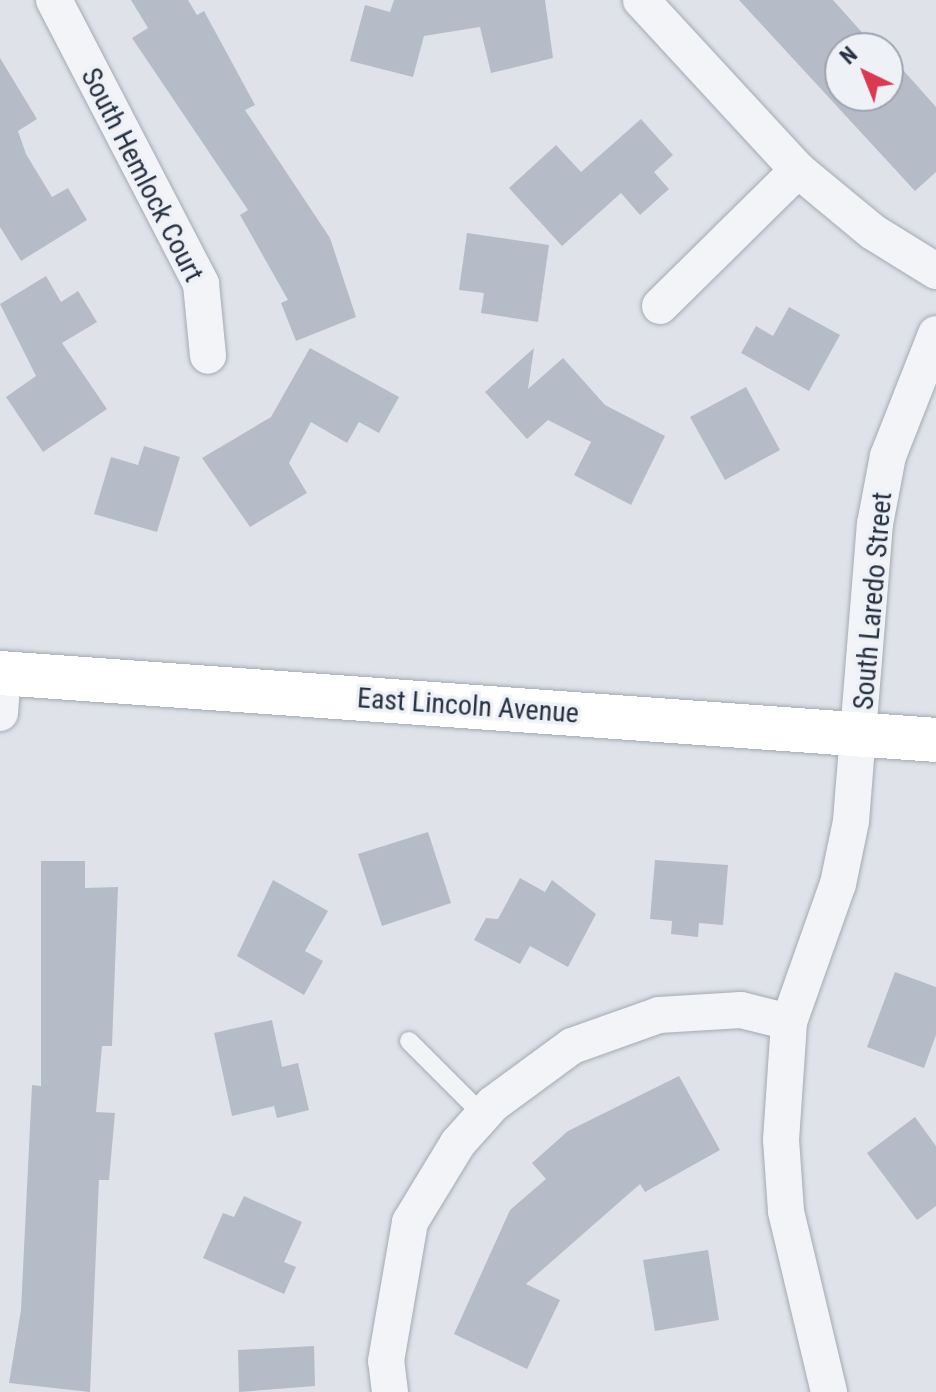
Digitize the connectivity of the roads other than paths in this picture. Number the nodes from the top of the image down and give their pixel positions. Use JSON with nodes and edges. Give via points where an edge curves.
{"nodes":[{"id":1,"x":54,"y":0,"type":"edge"},
{"id":2,"x":641,"y":0,"type":"edge"},
{"id":3,"x":798,"y":170,"type":"junction"},
{"id":4,"x":936,"y":271,"type":"edge"},
{"id":5,"x":660,"y":306,"type":"dead end"},
{"id":6,"x":936,"y":334,"type":"edge"},
{"id":7,"x":208,"y":356,"type":"dead end"},
{"id":8,"x":1,"y":686,"type":"edge"},
{"id":9,"x":862,"y":735,"type":"junction"},
{"id":10,"x":936,"y":740,"type":"edge"},
{"id":11,"x":789,"y":1022,"type":"junction"},
{"id":12,"x":409,"y":1041,"type":"dead end"},
{"id":13,"x":483,"y":1115,"type":"junction"},
{"id":14,"x":390,"y":1392,"type":"edge"},
{"id":15,"x":829,"y":1392,"type":"edge"}],
"edges":[{"from":1,"to":7,"type":"street","name":"South Hemlock Court","via":[[201,284]]},
{"from":2,"to":3,"type":"street"},
{"from":3,"to":4,"type":"street","via":[[873,232]]},
{"from":3,"to":5,"type":"street"},
{"from":6,"to":9,"type":"street","name":"South Laredo Street","via":[[888,456],[875,524]]},
{"from":8,"to":9,"type":"main road","name":"East Lincoln Avenue"},
{"from":9,"to":10,"type":"main road","name":"East Lincoln Avenue"},
{"from":9,"to":11,"type":"street","name":"South Laredo Street","via":[[838,884]]},
{"from":11,"to":13,"type":"street","via":[[741,1010],[659,1015],[572,1046]]},
{"from":11,"to":15,"type":"street","name":"South Laredo Street","via":[[781,1140],[786,1211]]},
{"from":12,"to":13,"type":"lane"},
{"from":13,"to":14,"type":"street","via":[[428,1185],[410,1222],[386,1361]]}]}
